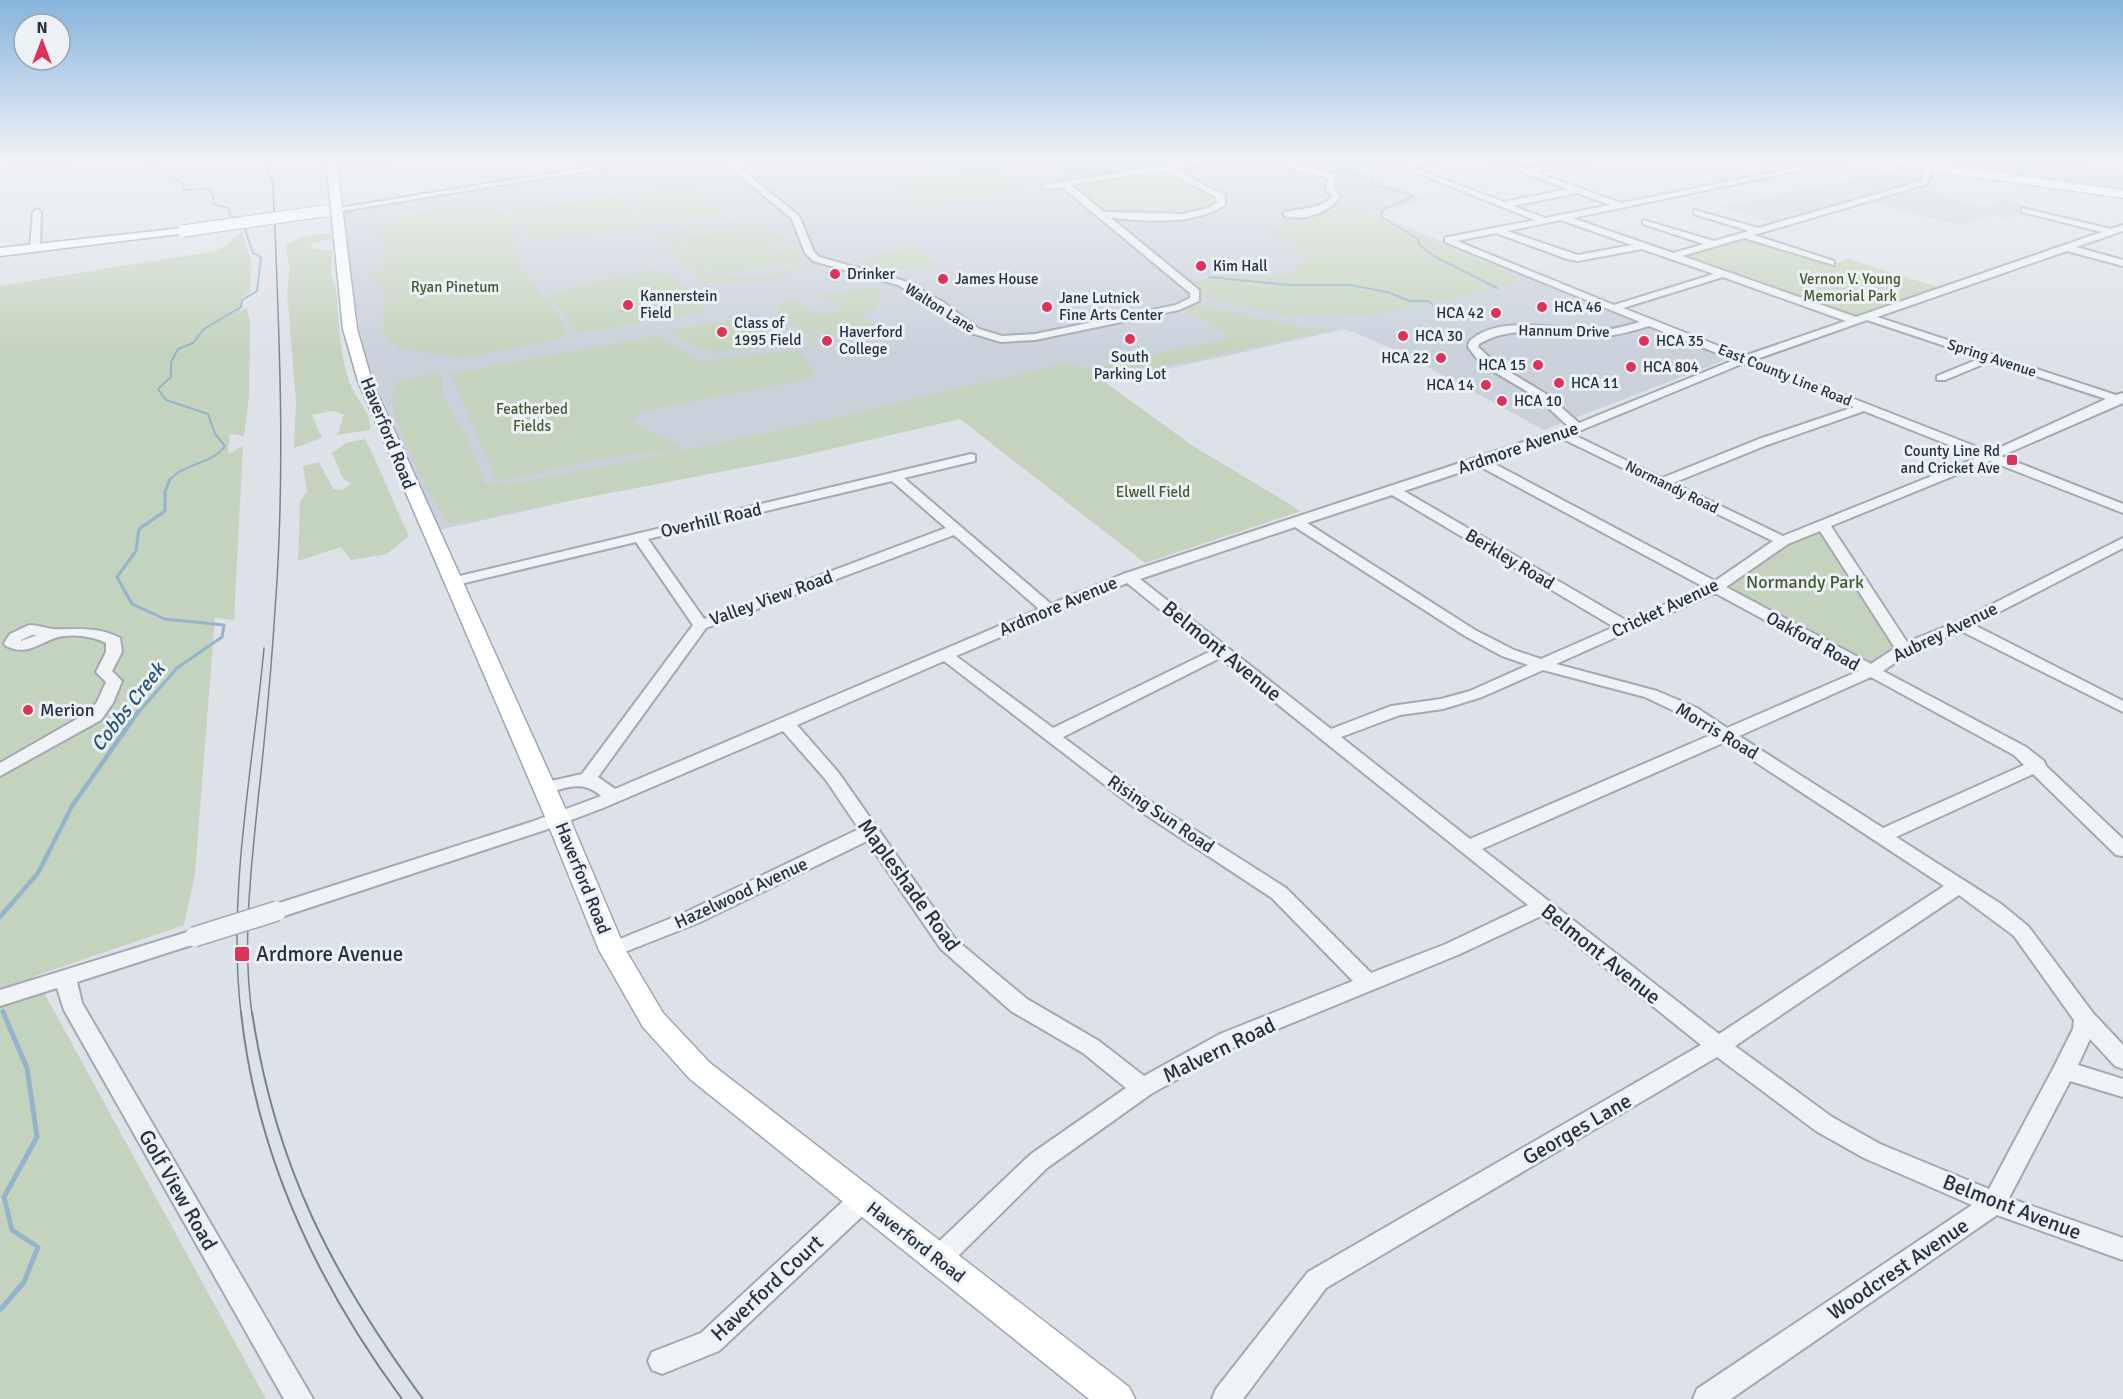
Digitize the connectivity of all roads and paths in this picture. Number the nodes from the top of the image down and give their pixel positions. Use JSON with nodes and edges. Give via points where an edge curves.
{"nodes":[{"id":1,"x":36,"y":223,"type":"edge"},
{"id":2,"x":237,"y":223,"type":"edge"},
{"id":3,"x":339,"y":223,"type":"edge"},
{"id":4,"x":798,"y":223,"type":"edge"},
{"id":5,"x":1114,"y":223,"type":"edge"},
{"id":6,"x":1528,"y":223,"type":"edge"},
{"id":7,"x":1579,"y":223,"type":"edge"},
{"id":8,"x":1650,"y":223,"type":"edge"},
{"id":9,"x":1733,"y":223,"type":"edge"},
{"id":10,"x":1784,"y":223,"type":"edge"},
{"id":11,"x":2077,"y":223,"type":"edge"},
{"id":12,"x":2123,"y":228,"type":"edge"},
{"id":13,"x":1496,"y":230,"type":"junction"},
{"id":14,"x":1757,"y":231,"type":"junction"},
{"id":15,"x":2111,"y":232,"type":"junction"},
{"id":16,"x":1743,"y":235,"type":"junction"},
{"id":17,"x":1713,"y":244,"type":"junction"},
{"id":18,"x":1642,"y":246,"type":"junction"},
{"id":19,"x":35,"y":248,"type":"junction"},
{"id":20,"x":2068,"y":248,"type":"junction"},
{"id":21,"x":0,"y":252,"type":"edge"},
{"id":22,"x":1673,"y":256,"type":"junction"},
{"id":23,"x":1831,"y":263,"type":"dead end"},
{"id":24,"x":2123,"y":263,"type":"edge"},
{"id":25,"x":1723,"y":274,"type":"junction"},
{"id":26,"x":1614,"y":308,"type":"junction"},
{"id":27,"x":1863,"y":319,"type":"junction"},
{"id":28,"x":1651,"y":322,"type":"junction"},
{"id":29,"x":1990,"y":358,"type":"junction"},
{"id":30,"x":1745,"y":359,"type":"junction"},
{"id":31,"x":1941,"y":378,"type":"dead end"},
{"id":32,"x":2121,"y":399,"type":"edge"},
{"id":33,"x":1865,"y":407,"type":"junction"},
{"id":34,"x":1577,"y":427,"type":"junction"},
{"id":35,"x":1562,"y":434,"type":"junction"},
{"id":36,"x":1991,"y":456,"type":"junction"},
{"id":37,"x":971,"y":458,"type":"dead end"},
{"id":38,"x":1480,"y":462,"type":"junction"},
{"id":39,"x":895,"y":477,"type":"junction"},
{"id":40,"x":1662,"y":482,"type":"junction"},
{"id":41,"x":1394,"y":490,"type":"junction"},
{"id":42,"x":2123,"y":509,"type":"edge"},
{"id":43,"x":1296,"y":522,"type":"junction"},
{"id":44,"x":1823,"y":525,"type":"junction"},
{"id":45,"x":954,"y":530,"type":"junction"},
{"id":46,"x":639,"y":537,"type":"junction"},
{"id":47,"x":1783,"y":541,"type":"junction"},
{"id":48,"x":2123,"y":542,"type":"edge"},
{"id":49,"x":1128,"y":577,"type":"junction"},
{"id":50,"x":452,"y":582,"type":"junction"},
{"id":51,"x":1716,"y":587,"type":"junction"},
{"id":52,"x":1048,"y":609,"type":"junction"},
{"id":53,"x":700,"y":625,"type":"junction"},
{"id":54,"x":1962,"y":625,"type":"junction"},
{"id":55,"x":1626,"y":627,"type":"junction"},
{"id":56,"x":47,"y":635,"type":"dead end"},
{"id":57,"x":1904,"y":649,"type":"junction"},
{"id":58,"x":1223,"y":651,"type":"junction"},
{"id":59,"x":944,"y":654,"type":"junction"},
{"id":60,"x":1540,"y":664,"type":"junction"},
{"id":61,"x":1870,"y":672,"type":"junction"},
{"id":62,"x":2123,"y":707,"type":"edge"},
{"id":63,"x":784,"y":722,"type":"junction"},
{"id":64,"x":1727,"y":735,"type":"junction"},
{"id":65,"x":1051,"y":736,"type":"junction"},
{"id":66,"x":1328,"y":736,"type":"junction"},
{"id":67,"x":2037,"y":765,"type":"junction"},
{"id":68,"x":0,"y":770,"type":"edge"},
{"id":69,"x":587,"y":779,"type":"junction"},
{"id":70,"x":544,"y":788,"type":"junction"},
{"id":71,"x":612,"y":797,"type":"junction"},
{"id":72,"x":558,"y":819,"type":"junction"},
{"id":73,"x":869,"y":832,"type":"junction"},
{"id":74,"x":1884,"y":835,"type":"junction"},
{"id":75,"x":1469,"y":848,"type":"junction"},
{"id":76,"x":2123,"y":850,"type":"edge"},
{"id":77,"x":1957,"y":887,"type":"junction"},
{"id":78,"x":1542,"y":907,"type":"junction"},
{"id":79,"x":612,"y":950,"type":"junction"},
{"id":80,"x":65,"y":977,"type":"junction"},
{"id":81,"x":1369,"y":984,"type":"junction"},
{"id":82,"x":0,"y":998,"type":"edge"},
{"id":83,"x":2085,"y":1019,"type":"junction"},
{"id":84,"x":1718,"y":1046,"type":"junction"},
{"id":85,"x":2123,"y":1060,"type":"edge"},
{"id":86,"x":2064,"y":1071,"type":"junction"},
{"id":87,"x":1143,"y":1088,"type":"junction"},
{"id":88,"x":2123,"y":1088,"type":"edge"},
{"id":89,"x":862,"y":1200,"type":"junction"},
{"id":90,"x":1994,"y":1203,"type":"junction"},
{"id":91,"x":2123,"y":1249,"type":"edge"},
{"id":92,"x":938,"y":1259,"type":"junction"},
{"id":93,"x":662,"y":1361,"type":"dead end"},
{"id":94,"x":299,"y":1399,"type":"edge"},
{"id":95,"x":1117,"y":1399,"type":"edge"},
{"id":96,"x":1226,"y":1399,"type":"edge"},
{"id":97,"x":1707,"y":1399,"type":"edge"}],
"edges":[{"from":1,"to":19,"type":"street"},
{"from":2,"to":19,"type":"main road","bridge":true},
{"from":3,"to":50,"type":"main road","name":"Haverford Road","via":[[350,328],[365,381]]},
{"from":4,"to":5,"type":"street","name":"Walton Lane","via":[[816,259],[905,285],[975,331],[1011,339],[1179,307],[1195,299],[1195,292]]},
{"from":6,"to":13,"type":"street"},
{"from":7,"to":18,"type":"street","name":"Spring Avenue"},
{"from":8,"to":17,"type":"street"},
{"from":9,"to":14,"type":"street"},
{"from":10,"to":14,"type":"street"},
{"from":11,"to":15,"type":"street"},
{"from":12,"to":15,"type":"street","name":"Ardmore Avenue"},
{"from":13,"to":18,"type":"street","via":[[1578,258]]},
{"from":13,"to":26,"type":"street","name":"East County Line Road","via":[[1448,240]]},
{"from":14,"to":16,"type":"street"},
{"from":15,"to":20,"type":"street","name":"Ardmore Avenue"},
{"from":16,"to":17,"type":"street"},
{"from":16,"to":23,"type":"street"},
{"from":17,"to":22,"type":"street"},
{"from":18,"to":22,"type":"street","name":"Spring Avenue"},
{"from":19,"to":21,"type":"main road"},
{"from":20,"to":24,"type":"street"},
{"from":20,"to":27,"type":"street","name":"Ardmore Avenue"},
{"from":22,"to":25,"type":"street","name":"Spring Avenue"},
{"from":25,"to":26,"type":"street"},
{"from":25,"to":27,"type":"street","name":"Spring Avenue"},
{"from":26,"to":28,"type":"street","name":"East County Line Road"},
{"from":27,"to":29,"type":"street","name":"Spring Avenue"},
{"from":27,"to":30,"type":"street","name":"Ardmore Avenue"},
{"from":28,"to":30,"type":"street","name":"East County Line Road"},
{"from":28,"to":34,"type":"street","name":"Hannum Drive","via":[[1604,333],[1511,330],[1474,342],[1481,358],[1551,403],[1562,418]]},
{"from":29,"to":31,"type":"street"},
{"from":29,"to":32,"type":"street","name":"Spring Avenue"},
{"from":30,"to":33,"type":"street","name":"East County Line Road"},
{"from":30,"to":34,"type":"street","name":"Ardmore Avenue"},
{"from":32,"to":36,"type":"street","name":"Cricket Avenue"},
{"from":33,"to":36,"type":"street","name":"East County Line Road"},
{"from":33,"to":40,"type":"street"},
{"from":34,"to":35,"type":"street","name":"Ardmore Avenue"},
{"from":35,"to":38,"type":"street","name":"Ardmore Avenue"},
{"from":35,"to":40,"type":"street","name":"Normandy Road"},
{"from":36,"to":42,"type":"street","name":"East County Line Road"},
{"from":36,"to":44,"type":"street","name":"Cricket Avenue"},
{"from":37,"to":39,"type":"street","name":"Overhill Road"},
{"from":38,"to":41,"type":"street","name":"Ardmore Avenue"},
{"from":38,"to":51,"type":"street","name":"Oakford Road"},
{"from":39,"to":45,"type":"street"},
{"from":39,"to":46,"type":"street","name":"Overhill Road"},
{"from":40,"to":47,"type":"street","name":"Normandy Road"},
{"from":41,"to":43,"type":"street","name":"Ardmore Avenue"},
{"from":41,"to":55,"type":"street","name":"Berkley Road"},
{"from":43,"to":49,"type":"street","name":"Ardmore Avenue"},
{"from":43,"to":60,"type":"street","name":"Morris Road","via":[[1470,633]]},
{"from":44,"to":47,"type":"street","name":"Cricket Avenue"},
{"from":44,"to":57,"type":"street"},
{"from":45,"to":52,"type":"street"},
{"from":45,"to":53,"type":"street","name":"Valley View Road"},
{"from":46,"to":50,"type":"street","name":"Overhill Road"},
{"from":46,"to":53,"type":"street"},
{"from":47,"to":51,"type":"street","name":"Cricket Avenue"},
{"from":48,"to":54,"type":"street","name":"Aubrey Avenue"},
{"from":49,"to":52,"type":"street","name":"Ardmore Avenue"},
{"from":49,"to":58,"type":"street","name":"Belmont Avenue"},
{"from":50,"to":70,"type":"main road","name":"Haverford Road"},
{"from":51,"to":55,"type":"street","name":"Cricket Avenue"},
{"from":51,"to":61,"type":"street","name":"Oakford Road"},
{"from":52,"to":59,"type":"street","name":"Ardmore Avenue"},
{"from":53,"to":69,"type":"street","name":"Valley View Road"},
{"from":54,"to":57,"type":"street","name":"Aubrey Avenue"},
{"from":54,"to":62,"type":"street"},
{"from":55,"to":60,"type":"street","name":"Cricket Avenue"},
{"from":56,"to":68,"type":"street","via":[[90,632],[114,641],[114,652],[104,672],[114,681],[95,716]]},
{"from":57,"to":61,"type":"street","name":"Aubrey Avenue"},
{"from":58,"to":65,"type":"street"},
{"from":58,"to":66,"type":"street","name":"Belmont Avenue"},
{"from":59,"to":63,"type":"street","name":"Ardmore Avenue"},
{"from":59,"to":65,"type":"street","name":"Rising Sun Road"},
{"from":60,"to":64,"type":"street","name":"Morris Road","via":[[1651,694]]},
{"from":60,"to":66,"type":"street","name":"Cricket Avenue","via":[[1476,694],[1443,704],[1397,710]]},
{"from":61,"to":64,"type":"street","name":"Aubrey Avenue"},
{"from":61,"to":67,"type":"street","name":"Oakford Road","via":[[2020,751]]},
{"from":63,"to":71,"type":"street","name":"Ardmore Avenue"},
{"from":63,"to":73,"type":"street","name":"Mapleshade Road","via":[[832,776]]},
{"from":64,"to":74,"type":"street","name":"Morris Road"},
{"from":64,"to":75,"type":"street","name":"Aubrey Avenue"},
{"from":65,"to":81,"type":"street","name":"Rising Sun Road","via":[[1137,801],[1280,893]]},
{"from":66,"to":75,"type":"street","name":"Belmont Avenue"},
{"from":67,"to":74,"type":"street"},
{"from":67,"to":76,"type":"street","name":"Oakford Road"},
{"from":69,"to":70,"type":"street"},
{"from":69,"to":71,"type":"street","via":[[603,785]]},
{"from":70,"to":72,"type":"main road","name":"Haverford Road"},
{"from":71,"to":72,"type":"street","name":"Ardmore Avenue"},
{"from":72,"to":79,"type":"main road","name":"Haverford Road"},
{"from":72,"to":80,"type":"street","name":"Ardmore Avenue","bridge":true},
{"from":73,"to":79,"type":"street","name":"Hazelwood Avenue","via":[[691,918]]},
{"from":73,"to":87,"type":"street","name":"Mapleshade Road","via":[[948,944],[1018,1005],[1091,1047]]},
{"from":74,"to":77,"type":"street","name":"Morris Road"},
{"from":75,"to":78,"type":"street","name":"Belmont Avenue"},
{"from":77,"to":83,"type":"street","name":"Morris Road","via":[[2021,931]]},
{"from":77,"to":84,"type":"street","name":"Georges Lane"},
{"from":78,"to":81,"type":"street","name":"Malvern Road"},
{"from":78,"to":84,"type":"street","name":"Belmont Avenue"},
{"from":79,"to":89,"type":"main road","name":"Haverford Road","via":[[653,1020],[700,1071]]},
{"from":80,"to":82,"type":"street","name":"Ardmore Avenue"},
{"from":80,"to":94,"type":"street","name":"Golf View Road","via":[[72,1004]]},
{"from":81,"to":87,"type":"street","name":"Malvern Road","via":[[1228,1040]]},
{"from":83,"to":85,"type":"street","name":"Morris Road"},
{"from":83,"to":86,"type":"street"},
{"from":84,"to":90,"type":"street","name":"Belmont Avenue","via":[[1843,1136]]},
{"from":84,"to":96,"type":"street","name":"Georges Lane","via":[[1317,1280]]},
{"from":86,"to":88,"type":"street"},
{"from":86,"to":90,"type":"street","name":"Woodcrest Avenue"},
{"from":87,"to":92,"type":"street","name":"Malvern Road","via":[[1039,1161]]},
{"from":89,"to":92,"type":"main road","name":"Haverford Road"},
{"from":89,"to":93,"type":"street","name":"Haverford Court","via":[[710,1342]]},
{"from":90,"to":91,"type":"street","name":"Belmont Avenue"},
{"from":90,"to":97,"type":"street","name":"Woodcrest Avenue"},
{"from":92,"to":95,"type":"main road","name":"Haverford Road"}]}
